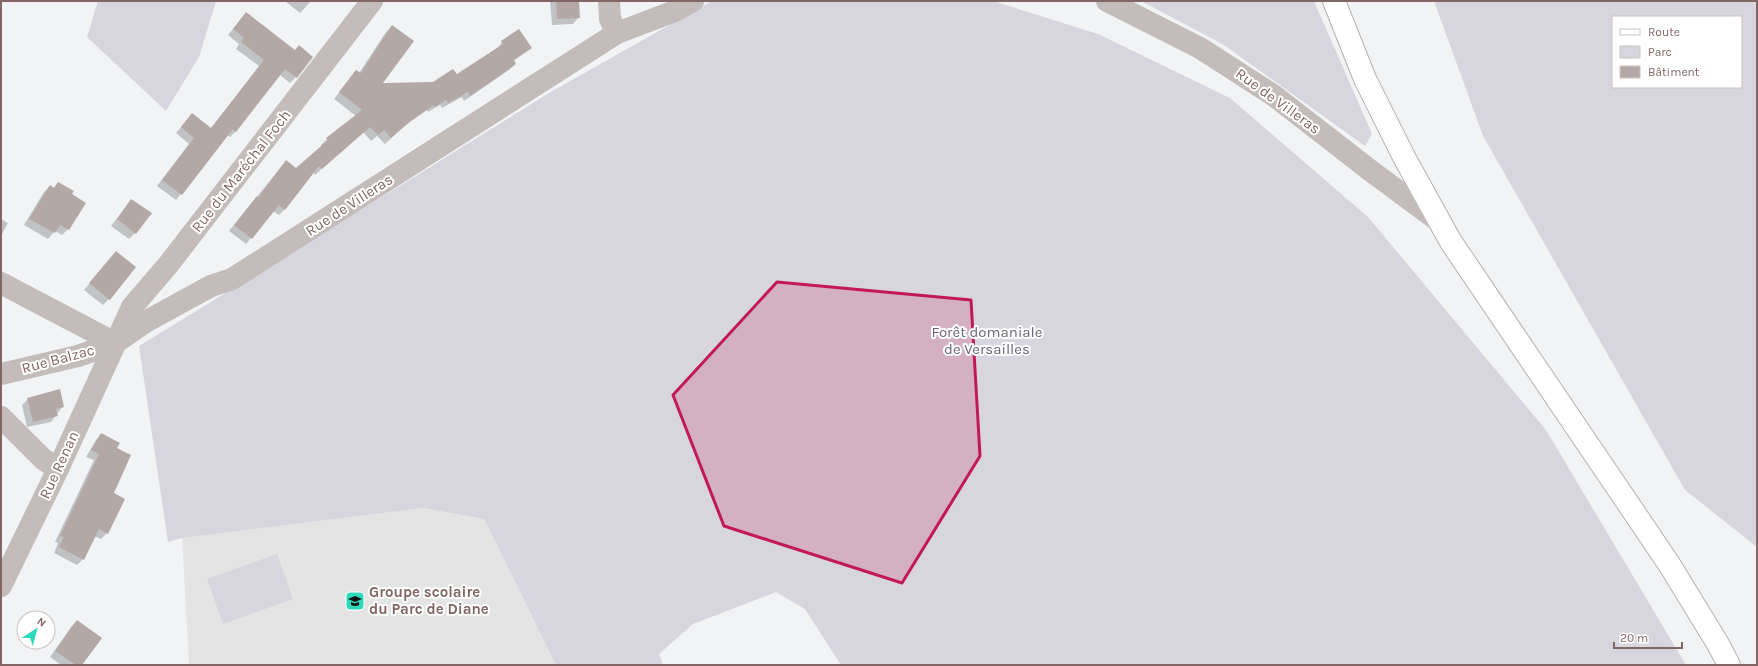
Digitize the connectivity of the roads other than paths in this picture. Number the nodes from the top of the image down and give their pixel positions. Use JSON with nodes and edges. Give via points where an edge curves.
{"nodes":[{"id":1,"x":372,"y":1,"type":"edge"},
{"id":2,"x":609,"y":1,"type":"edge"},
{"id":3,"x":693,"y":1,"type":"edge"},
{"id":4,"x":1107,"y":1,"type":"edge"},
{"id":5,"x":1334,"y":1,"type":"edge"},
{"id":6,"x":617,"y":33,"type":"junction"},
{"id":7,"x":1437,"y":220,"type":"junction"},
{"id":8,"x":1,"y":283,"type":"edge"},
{"id":9,"x":140,"y":314,"type":"junction"},
{"id":10,"x":115,"y":343,"type":"junction"},
{"id":11,"x":1,"y":374,"type":"edge"},
{"id":12,"x":1,"y":417,"type":"edge"},
{"id":13,"x":58,"y":469,"type":"junction"},
{"id":14,"x":1,"y":586,"type":"edge"},
{"id":15,"x":1729,"y":665,"type":"edge"}],
"edges":[{"from":1,"to":9,"type":"street","name":"Rue du Maréchal Foch","via":[[168,265]]},
{"from":2,"to":6,"type":"street","via":[[610,19]]},
{"from":3,"to":6,"type":"street","name":"Rue de Villeras","via":[[675,11]]},
{"from":4,"to":7,"type":"street","name":"Rue de Villeras","via":[[1200,48],[1273,95]]},
{"from":5,"to":7,"type":"main road","via":[[1365,79]]},
{"from":6,"to":9,"type":"street","name":"Rue de Villeras","via":[[232,279]]},
{"from":7,"to":15,"type":"main road","via":[[1669,564]]},
{"from":8,"to":10,"type":"street"},
{"from":9,"to":10,"type":"street","name":"Rue de Villeras"},
{"from":10,"to":11,"type":"street","name":"Rue Balzac","via":[[78,356]]},
{"from":10,"to":13,"type":"street","name":"Rue Renan"},
{"from":12,"to":13,"type":"street","via":[[43,459]]},
{"from":13,"to":14,"type":"street","name":"Rue Renan"}]}
